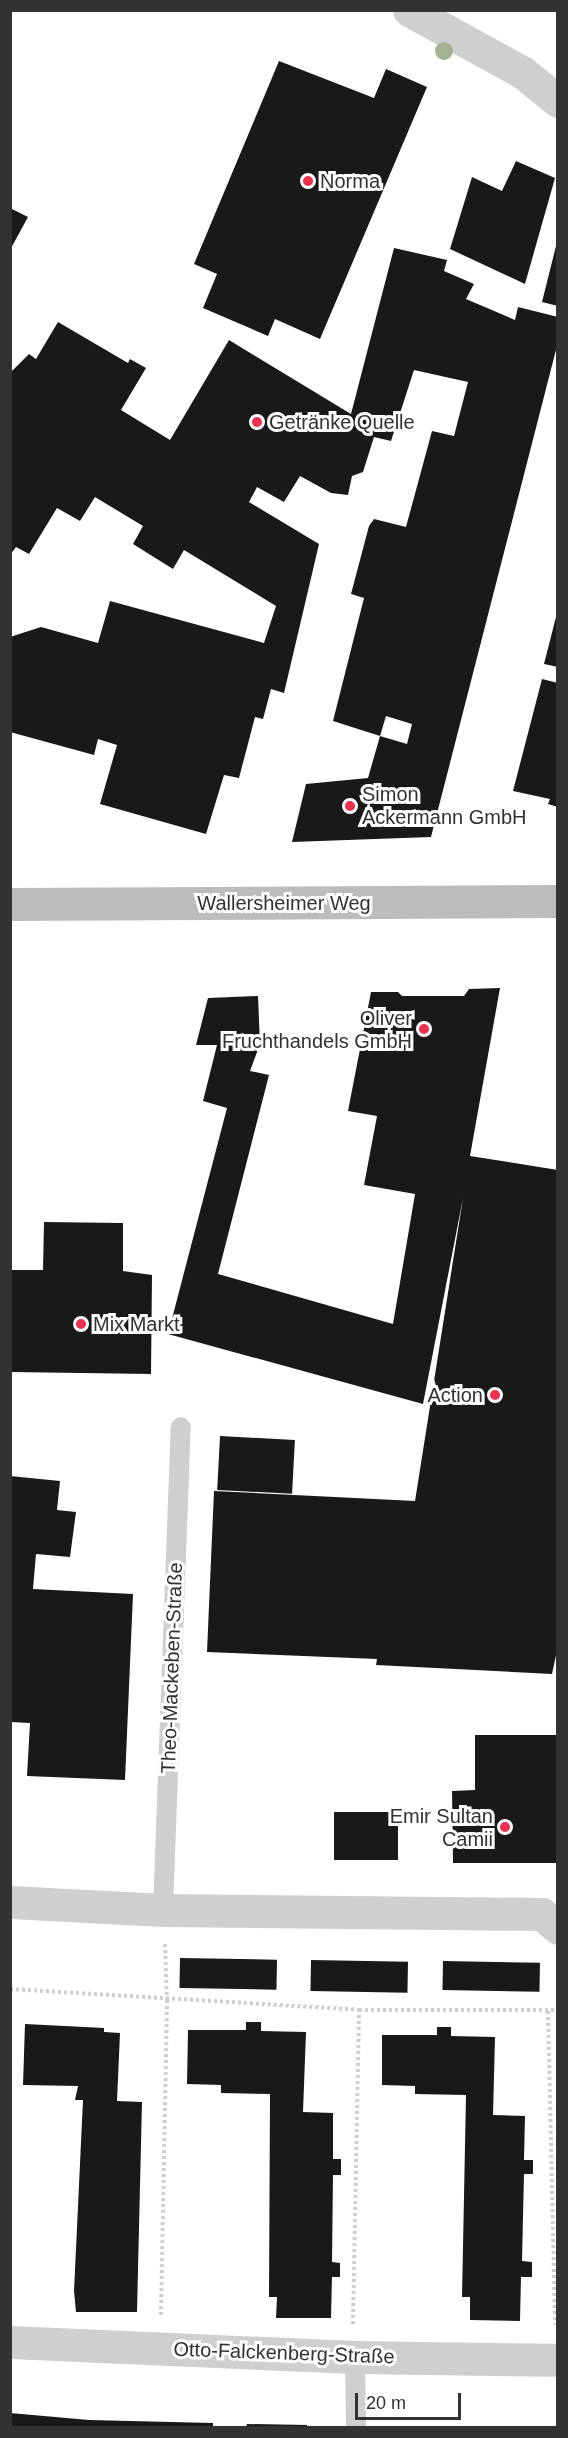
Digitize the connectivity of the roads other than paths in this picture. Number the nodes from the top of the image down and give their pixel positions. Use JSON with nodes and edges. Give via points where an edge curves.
{"nodes":[{"id":1,"x":409,"y":10,"type":"edge"},
{"id":2,"x":558,"y":100,"type":"edge"},
{"id":3,"x":558,"y":902,"type":"edge"},
{"id":4,"x":10,"y":904,"type":"edge"},
{"id":5,"x":181,"y":1427,"type":"dead end"},
{"id":6,"x":10,"y":1902,"type":"edge"},
{"id":7,"x":164,"y":1910,"type":"junction"},
{"id":8,"x":558,"y":1928,"type":"edge"},
{"id":9,"x":10,"y":2342,"type":"edge"},
{"id":10,"x":353,"y":2357,"type":"junction"},
{"id":11,"x":556,"y":2360,"type":"edge"},
{"id":12,"x":356,"y":2427,"type":"edge"}],
"edges":[{"from":1,"to":2,"type":"street","via":[[522,72]]},
{"from":3,"to":4,"type":"street","name":"Wallersheimer Weg"},
{"from":5,"to":7,"type":"lane","name":"Theo-Mackeben-Straße"},
{"from":6,"to":7,"type":"street"},
{"from":7,"to":8,"type":"street","via":[[542,1914]]},
{"from":9,"to":10,"type":"street","name":"Otto-Falckenberg-Straße"},
{"from":10,"to":11,"type":"street","name":"Otto-Falckenberg-Straße"},
{"from":10,"to":12,"type":"lane"}]}
